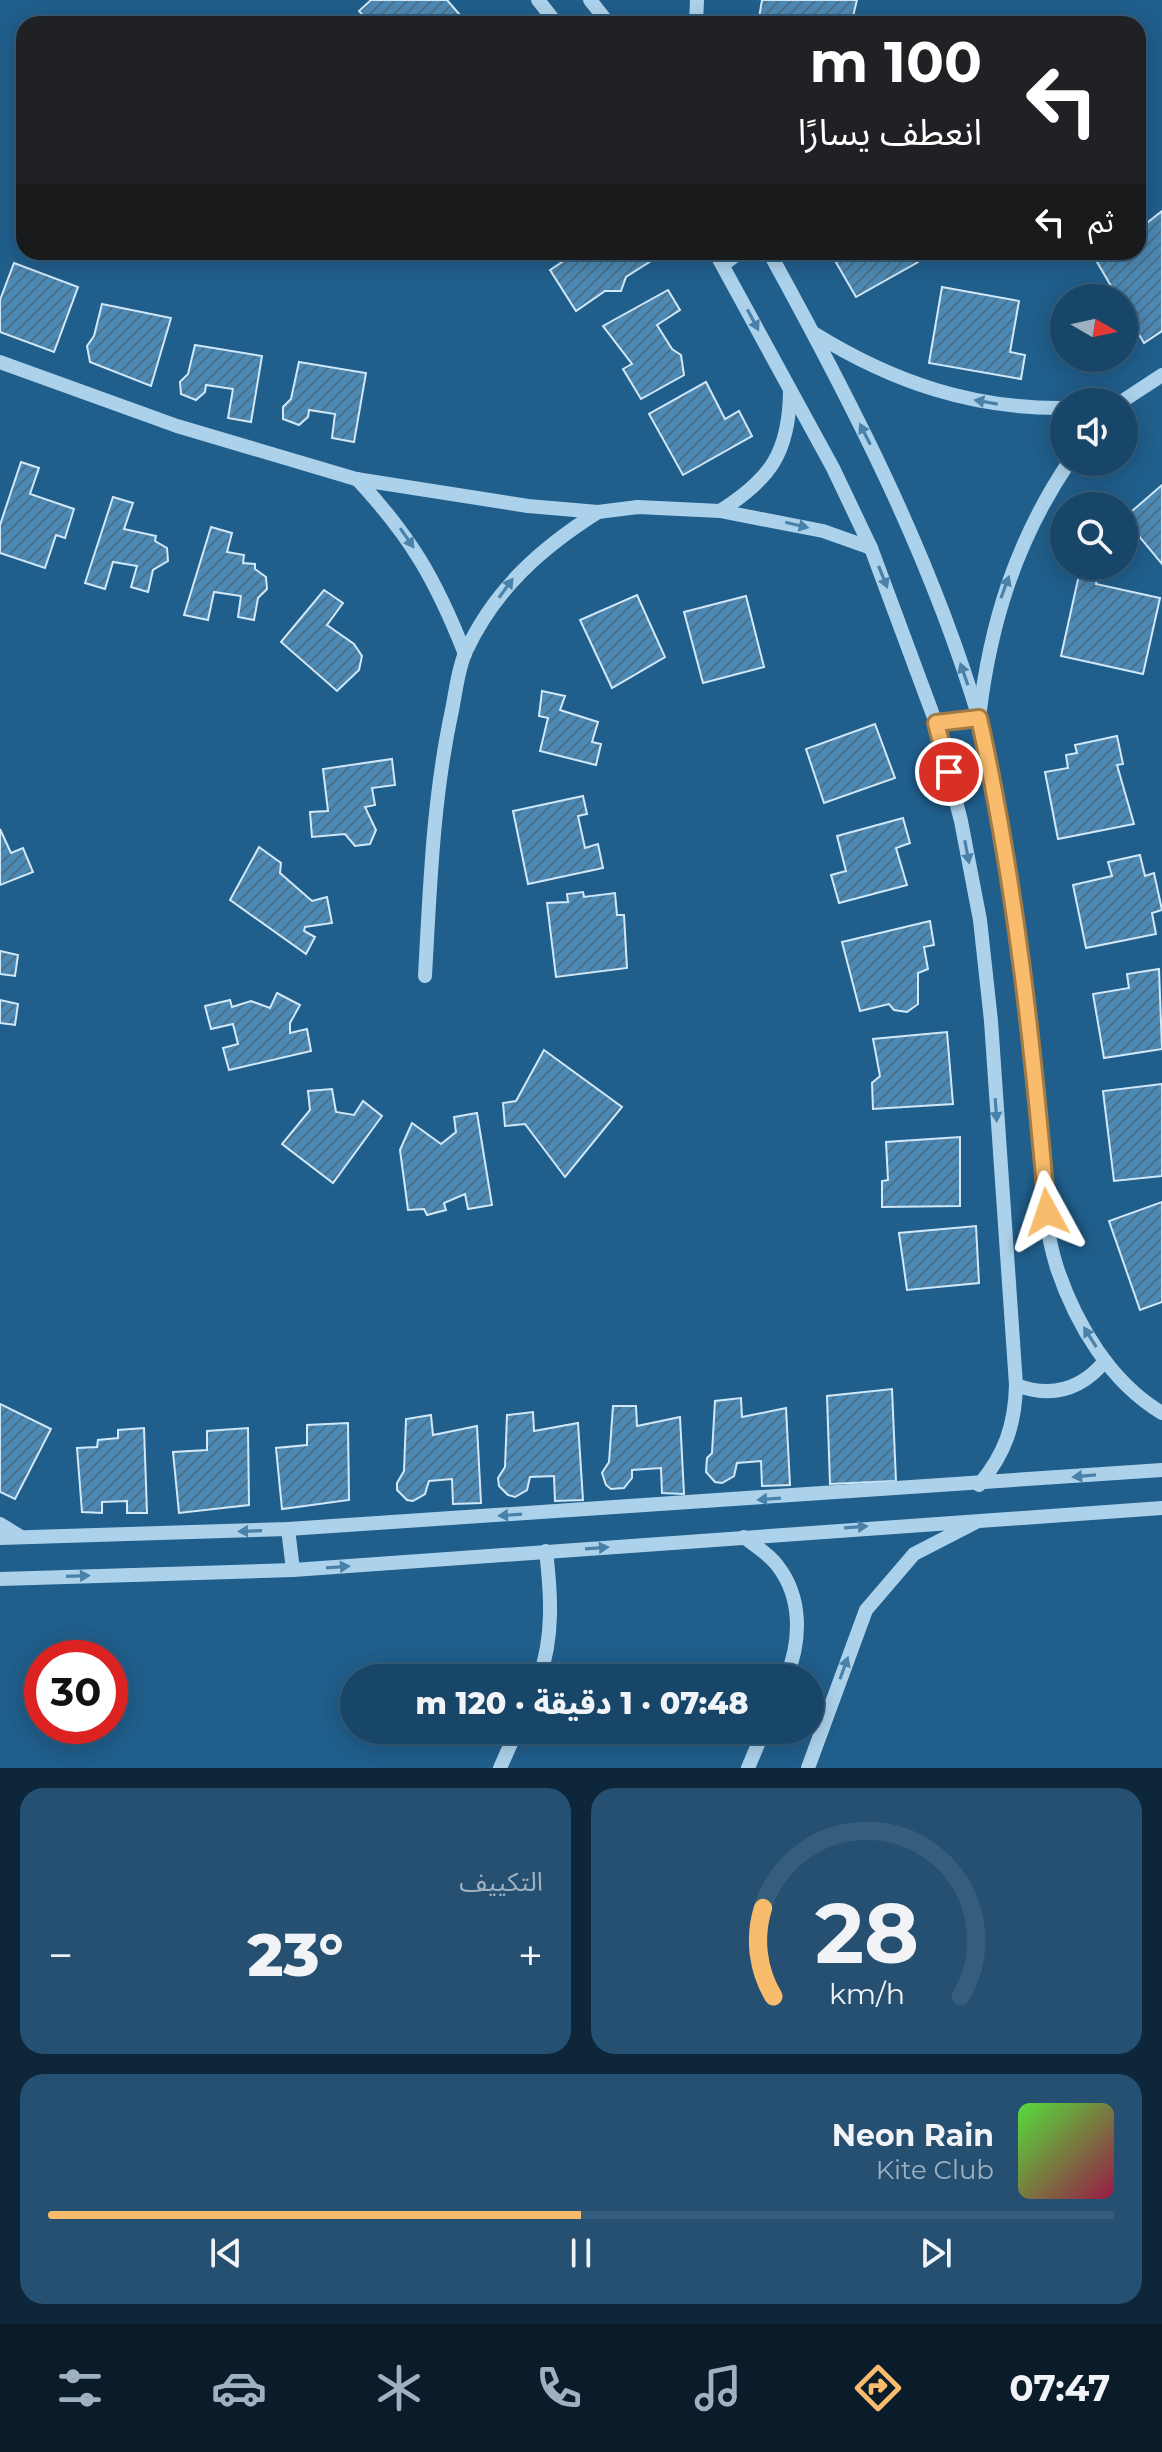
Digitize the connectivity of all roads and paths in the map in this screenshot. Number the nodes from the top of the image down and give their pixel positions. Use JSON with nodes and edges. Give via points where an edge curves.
{"nodes":[{"id":1,"x":538,"y":0,"type":"edge"},
{"id":2,"x":590,"y":0,"type":"edge"},
{"id":3,"x":551,"y":16,"type":"edge"},
{"id":4,"x":603,"y":16,"type":"edge"},
{"id":5,"x":720,"y":260,"type":"edge"},
{"id":6,"x":773,"y":260,"type":"edge"},
{"id":7,"x":814,"y":334,"type":"junction"},
{"id":8,"x":0,"y":362,"type":"edge"},
{"id":9,"x":1162,"y":375,"type":"edge"},
{"id":10,"x":790,"y":391,"type":"junction"},
{"id":11,"x":1138,"y":391,"type":"edge"},
{"id":12,"x":1050,"y":408,"type":"edge"},
{"id":13,"x":1060,"y":476,"type":"edge"},
{"id":14,"x":356,"y":479,"type":"junction"},
{"id":15,"x":720,"y":511,"type":"junction"},
{"id":16,"x":598,"y":512,"type":"junction"},
{"id":17,"x":871,"y":548,"type":"junction"},
{"id":18,"x":465,"y":654,"type":"junction"},
{"id":19,"x":979,"y":718,"type":"junction"},
{"id":20,"x":936,"y":723,"type":"junction"},
{"id":21,"x":425,"y":976,"type":"dead end"},
{"id":22,"x":1105,"y":1361,"type":"junction"},
{"id":23,"x":1016,"y":1385,"type":"junction"},
{"id":24,"x":1162,"y":1413,"type":"edge"},
{"id":25,"x":1162,"y":1470,"type":"edge"},
{"id":26,"x":979,"y":1485,"type":"junction"},
{"id":27,"x":1162,"y":1508,"type":"edge"},
{"id":28,"x":981,"y":1519,"type":"junction"},
{"id":29,"x":0,"y":1524,"type":"edge"},
{"id":30,"x":288,"y":1529,"type":"junction"},
{"id":31,"x":22,"y":1537,"type":"junction"},
{"id":32,"x":744,"y":1537,"type":"junction"},
{"id":33,"x":0,"y":1538,"type":"edge"},
{"id":34,"x":546,"y":1551,"type":"junction"},
{"id":35,"x":293,"y":1570,"type":"junction"},
{"id":36,"x":0,"y":1579,"type":"edge"},
{"id":37,"x":542,"y":1664,"type":"edge"},
{"id":38,"x":792,"y":1664,"type":"edge"},
{"id":39,"x":511,"y":1744,"type":"edge"},
{"id":40,"x":758,"y":1744,"type":"edge"},
{"id":41,"x":500,"y":1768,"type":"edge"},
{"id":42,"x":748,"y":1768,"type":"edge"},
{"id":43,"x":808,"y":1768,"type":"edge"}],
"edges":[{"from":1,"to":3,"type":"street"},
{"from":2,"to":4,"type":"street"},
{"from":5,"to":10,"type":"street","one_way":true},
{"from":6,"to":7,"type":"street"},
{"from":12,"to":7,"type":"street","one_way":true,"via":[[956,397],[906,382]]},
{"from":19,"to":7,"type":"street","one_way":true,"via":[[934,585]]},
{"from":8,"to":14,"type":"street","via":[[177,426]]},
{"from":9,"to":11,"type":"street"},
{"from":10,"to":15,"type":"street","via":[[789,427],[775,462],[752,491]]},
{"from":10,"to":17,"type":"street"},
{"from":19,"to":13,"type":"street","one_way":true,"via":[[999,604],[1019,550]]},
{"from":14,"to":16,"type":"street"},
{"from":14,"to":18,"type":"street","one_way":true,"via":[[424,562]]},
{"from":15,"to":16,"type":"street","via":[[638,507]]},
{"from":15,"to":17,"type":"street","one_way":true,"via":[[823,531]]},
{"from":18,"to":16,"type":"street","one_way":true,"via":[[517,574],[554,540]]},
{"from":17,"to":20,"type":"street","one_way":true},
{"from":18,"to":21,"type":"street","via":[[442,760],[429,867]]},
{"from":19,"to":20,"type":"street"},
{"from":22,"to":19,"type":"street","one_way":true,"via":[[1076,1316],[1056,1265],[1023,963],[1005,839]]},
{"from":20,"to":23,"type":"street","one_way":true,"via":[[980,920]]},
{"from":22,"to":23,"type":"street","via":[[1094,1374],[1065,1390]]},
{"from":22,"to":24,"type":"street"},
{"from":23,"to":26,"type":"street","via":[[1010,1435]]},
{"from":25,"to":26,"type":"street","one_way":true},
{"from":26,"to":30,"type":"street","one_way":true},
{"from":27,"to":28,"type":"street"},
{"from":32,"to":28,"type":"street","one_way":true},
{"from":43,"to":28,"type":"street","one_way":true,"via":[[866,1610],[914,1554]]},
{"from":29,"to":31,"type":"street"},
{"from":30,"to":31,"type":"street","one_way":true},
{"from":30,"to":35,"type":"street"},
{"from":31,"to":33,"type":"street"},
{"from":34,"to":32,"type":"street","one_way":true},
{"from":32,"to":38,"type":"street","via":[[777,1565],[797,1604]]},
{"from":35,"to":34,"type":"street","one_way":true},
{"from":34,"to":37,"type":"street","via":[[551,1592]]},
{"from":36,"to":35,"type":"street","one_way":true},
{"from":39,"to":41,"type":"street"},
{"from":40,"to":42,"type":"street"}]}
